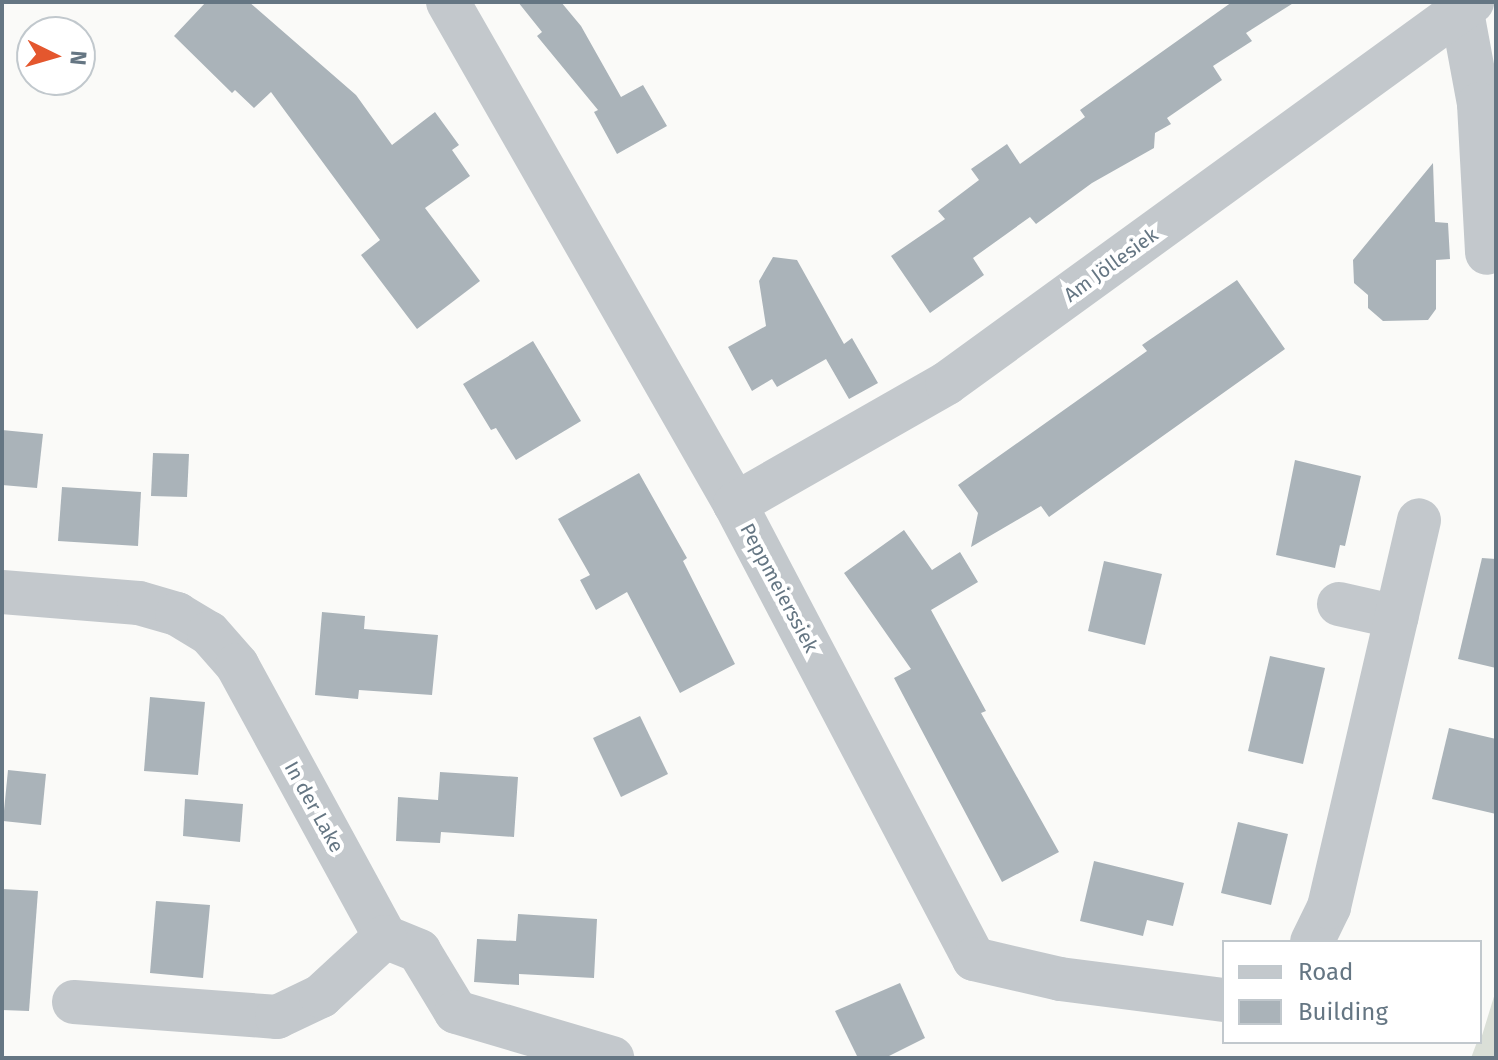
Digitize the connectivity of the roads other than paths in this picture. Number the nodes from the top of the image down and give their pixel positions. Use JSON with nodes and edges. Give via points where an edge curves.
{"nodes":[{"id":1,"x":448,"y":2,"type":"edge"},
{"id":2,"x":1467,"y":7,"type":"edge"},
{"id":3,"x":1487,"y":253,"type":"dead end"},
{"id":4,"x":735,"y":504,"type":"junction"},
{"id":5,"x":1419,"y":520,"type":"dead end"},
{"id":6,"x":2,"y":592,"type":"edge"},
{"id":7,"x":1339,"y":604,"type":"dead end"},
{"id":8,"x":1397,"y":617,"type":"junction"},
{"id":9,"x":385,"y":937,"type":"junction"},
{"id":10,"x":1313,"y":940,"type":"edge"},
{"id":11,"x":1222,"y":1000,"type":"edge"},
{"id":12,"x":74,"y":1002,"type":"dead end"},
{"id":13,"x":612,"y":1058,"type":"edge"}],
"edges":[{"from":1,"to":4,"type":"street","name":"Peppmeierssiek"},
{"from":2,"to":3,"type":"street","via":[[1479,104]]},
{"from":2,"to":4,"type":"street","name":"Am Jöllesiek","via":[[947,383]]},
{"from":4,"to":11,"type":"street","name":"Peppmeierssiek","via":[[974,959],[1060,979]]},
{"from":5,"to":8,"type":"street"},
{"from":6,"to":9,"type":"street","name":"In der Lake","via":[[139,603],[177,614],[209,633],[237,665]]},
{"from":7,"to":8,"type":"street"},
{"from":8,"to":10,"type":"street","via":[[1329,907]]},
{"from":9,"to":12,"type":"street","via":[[321,996],[277,1017]]},
{"from":9,"to":13,"type":"street","via":[[419,951],[456,1012]]}]}
